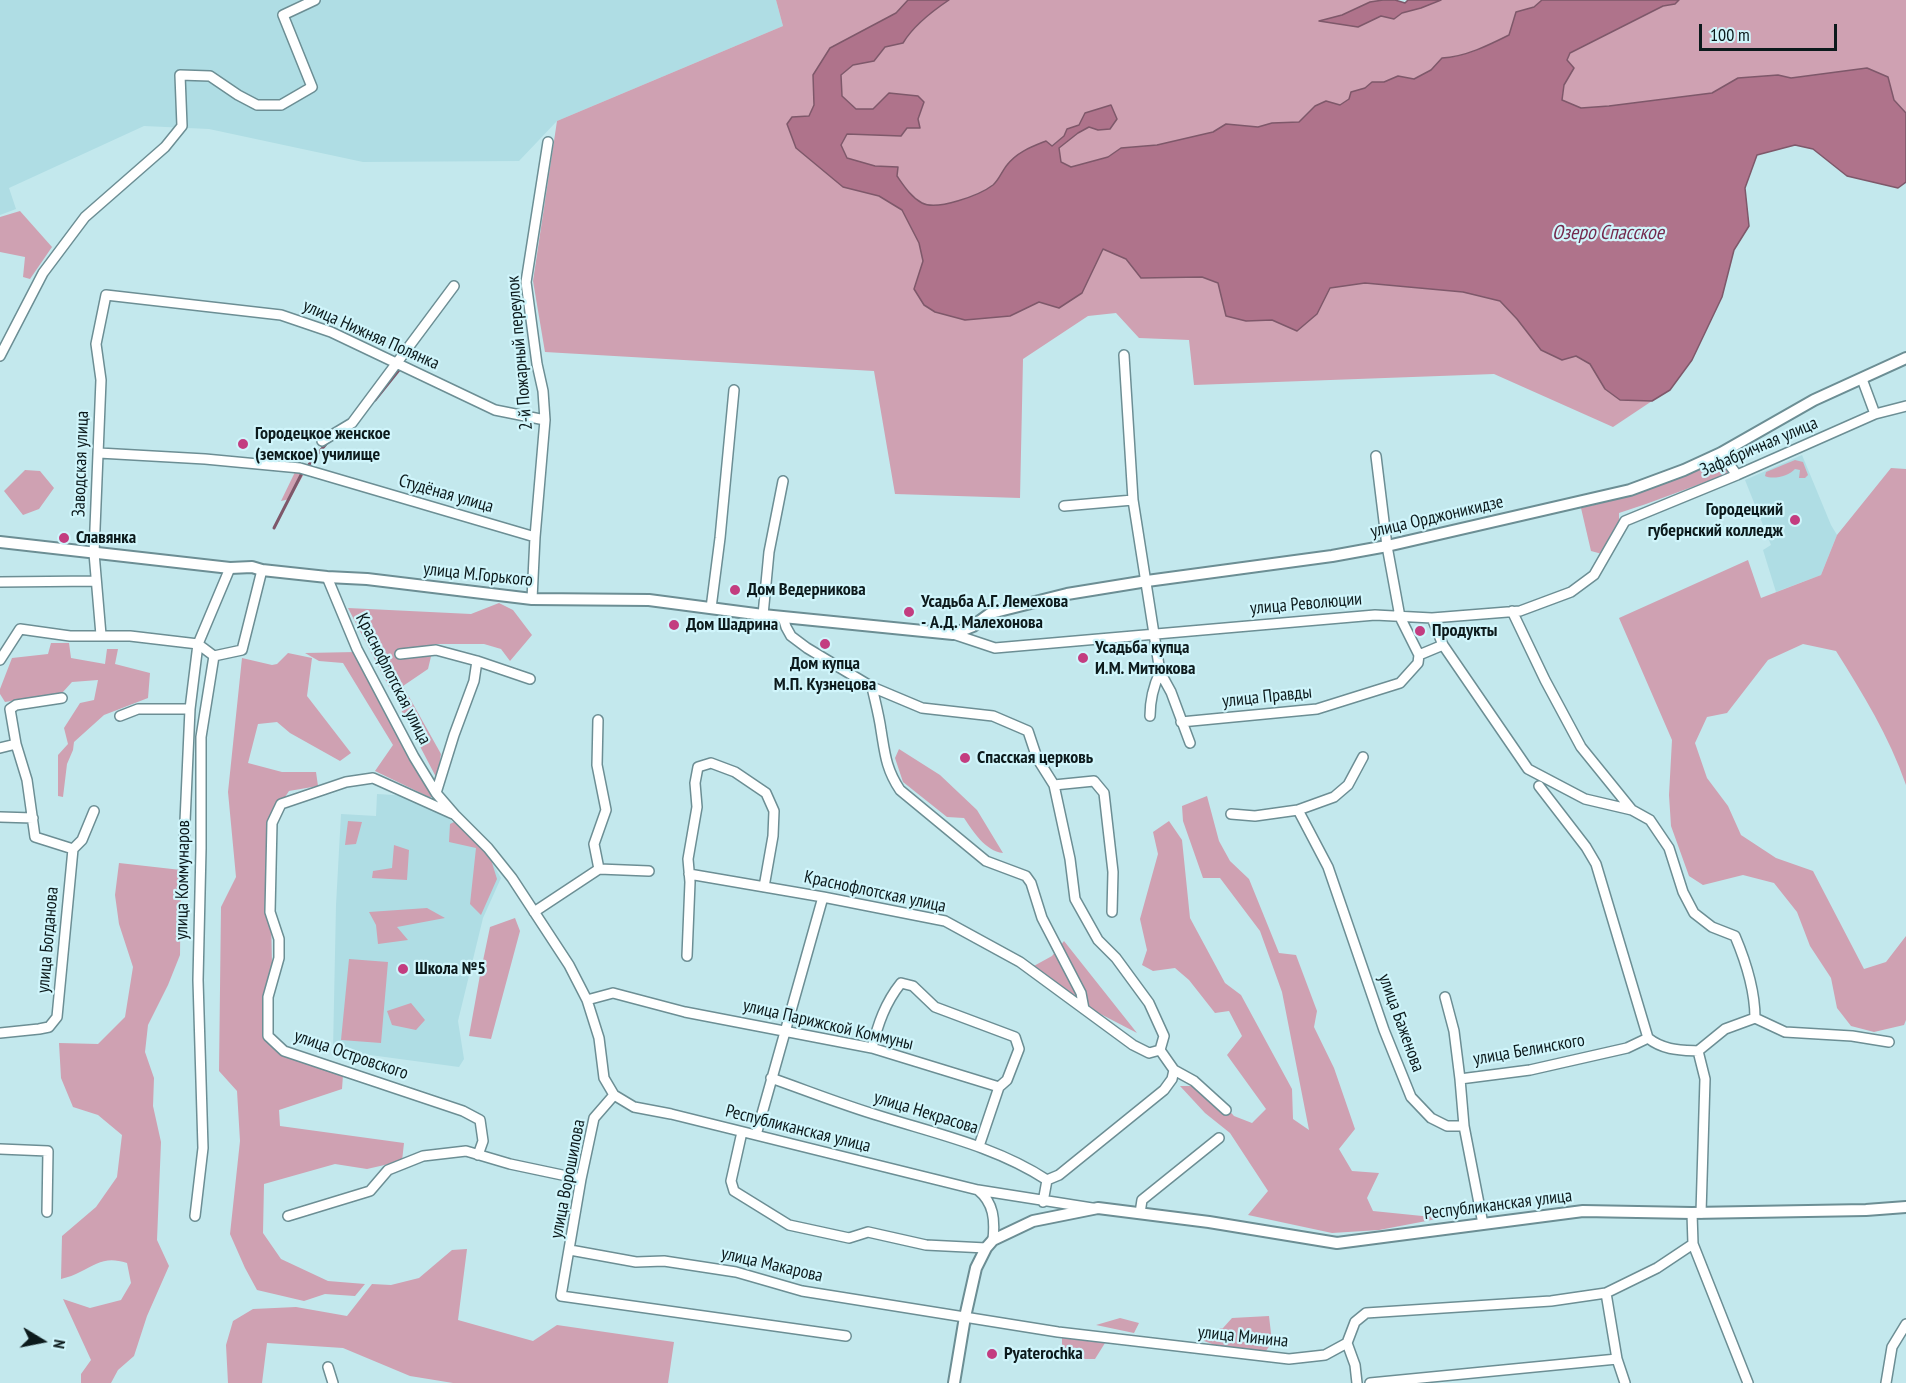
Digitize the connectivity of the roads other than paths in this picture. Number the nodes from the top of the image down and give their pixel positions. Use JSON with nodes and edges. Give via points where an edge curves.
{"nodes":[{"id":1,"x":315,"y":0,"type":"edge"},
{"id":2,"x":549,"y":142,"type":"dead end"},
{"id":3,"x":454,"y":286,"type":"dead end"},
{"id":4,"x":106,"y":295,"type":"joint"},
{"id":5,"x":1124,"y":355,"type":"dead end"},
{"id":6,"x":0,"y":356,"type":"edge"},
{"id":7,"x":1906,"y":358,"type":"edge"},
{"id":8,"x":398,"y":364,"type":"junction"},
{"id":9,"x":1862,"y":379,"type":"junction"},
{"id":10,"x":734,"y":390,"type":"dead end"},
{"id":11,"x":1906,"y":406,"type":"edge"},
{"id":12,"x":1875,"y":414,"type":"junction"},
{"id":13,"x":545,"y":420,"type":"junction"},
{"id":14,"x":322,"y":441,"type":"dead end"},
{"id":15,"x":99,"y":453,"type":"junction"},
{"id":16,"x":1721,"y":453,"type":"junction"},
{"id":17,"x":1376,"y":456,"type":"dead end"},
{"id":18,"x":1737,"y":475,"type":"junction"},
{"id":19,"x":783,"y":481,"type":"dead end"},
{"id":20,"x":1133,"y":500,"type":"junction"},
{"id":21,"x":1064,"y":506,"type":"dead end"},
{"id":22,"x":1625,"y":521,"type":"joint"},
{"id":23,"x":535,"y":537,"type":"junction"},
{"id":24,"x":0,"y":542,"type":"edge"},
{"id":25,"x":1388,"y":546,"type":"junction"},
{"id":26,"x":94,"y":553,"type":"junction"},
{"id":27,"x":230,"y":568,"type":"junction"},
{"id":28,"x":262,"y":570,"type":"junction"},
{"id":29,"x":327,"y":577,"type":"junction"},
{"id":30,"x":96,"y":581,"type":"junction"},
{"id":31,"x":1147,"y":581,"type":"junction"},
{"id":32,"x":0,"y":582,"type":"edge"},
{"id":33,"x":532,"y":599,"type":"junction"},
{"id":34,"x":711,"y":608,"type":"junction"},
{"id":35,"x":1512,"y":611,"type":"junction"},
{"id":36,"x":763,"y":615,"type":"junction"},
{"id":37,"x":783,"y":617,"type":"junction"},
{"id":38,"x":1400,"y":617,"type":"junction"},
{"id":39,"x":1432,"y":618,"type":"junction"},
{"id":40,"x":953,"y":634,"type":"junction"},
{"id":41,"x":1155,"y":634,"type":"junction"},
{"id":42,"x":102,"y":635,"type":"junction"},
{"id":43,"x":198,"y":644,"type":"junction"},
{"id":44,"x":1443,"y":645,"type":"junction"},
{"id":45,"x":400,"y":654,"type":"dead end"},
{"id":46,"x":1419,"y":655,"type":"junction"},
{"id":47,"x":214,"y":656,"type":"junction"},
{"id":48,"x":0,"y":660,"type":"edge"},
{"id":49,"x":477,"y":661,"type":"junction"},
{"id":50,"x":1160,"y":672,"type":"junction"},
{"id":51,"x":530,"y":680,"type":"dead end"},
{"id":52,"x":872,"y":687,"type":"junction"},
{"id":53,"x":62,"y":698,"type":"dead end"},
{"id":54,"x":190,"y":709,"type":"junction"},
{"id":55,"x":120,"y":716,"type":"dead end"},
{"id":56,"x":1150,"y":716,"type":"dead end"},
{"id":57,"x":597,"y":720,"type":"dead end"},
{"id":58,"x":1181,"y":722,"type":"junction"},
{"id":59,"x":1190,"y":743,"type":"dead end"},
{"id":60,"x":16,"y":744,"type":"junction"},
{"id":61,"x":0,"y":748,"type":"edge"},
{"id":62,"x":1363,"y":757,"type":"dead end"},
{"id":63,"x":1054,"y":785,"type":"junction"},
{"id":64,"x":1539,"y":786,"type":"dead end"},
{"id":65,"x":436,"y":793,"type":"junction"},
{"id":66,"x":281,"y":804,"type":"joint"},
{"id":67,"x":1298,"y":810,"type":"junction"},
{"id":68,"x":1632,"y":810,"type":"junction"},
{"id":69,"x":94,"y":811,"type":"dead end"},
{"id":70,"x":1231,"y":814,"type":"dead end"},
{"id":71,"x":455,"y":815,"type":"junction"},
{"id":72,"x":0,"y":817,"type":"edge"},
{"id":73,"x":33,"y":818,"type":"junction"},
{"id":74,"x":184,"y":844,"type":"dead end"},
{"id":75,"x":73,"y":849,"type":"junction"},
{"id":76,"x":599,"y":868,"type":"junction"},
{"id":77,"x":650,"y":871,"type":"dead end"},
{"id":78,"x":689,"y":874,"type":"junction"},
{"id":79,"x":764,"y":887,"type":"junction"},
{"id":80,"x":823,"y":897,"type":"junction"},
{"id":81,"x":534,"y":912,"type":"junction"},
{"id":82,"x":1112,"y":912,"type":"dead end"},
{"id":83,"x":687,"y":956,"type":"dead end"},
{"id":84,"x":1445,"y":997,"type":"dead end"},
{"id":85,"x":587,"y":1000,"type":"junction"},
{"id":86,"x":1084,"y":1009,"type":"junction"},
{"id":87,"x":1755,"y":1018,"type":"junction"},
{"id":88,"x":785,"y":1031,"type":"junction"},
{"id":89,"x":0,"y":1033,"type":"edge"},
{"id":90,"x":1648,"y":1038,"type":"junction"},
{"id":91,"x":1889,"y":1042,"type":"dead end"},
{"id":92,"x":872,"y":1048,"type":"junction"},
{"id":93,"x":1161,"y":1050,"type":"junction"},
{"id":94,"x":1698,"y":1052,"type":"junction"},
{"id":95,"x":1174,"y":1070,"type":"junction"},
{"id":96,"x":771,"y":1078,"type":"junction"},
{"id":97,"x":1460,"y":1079,"type":"junction"},
{"id":98,"x":999,"y":1087,"type":"junction"},
{"id":99,"x":614,"y":1095,"type":"junction"},
{"id":100,"x":1226,"y":1110,"type":"dead end"},
{"id":101,"x":1464,"y":1126,"type":"junction"},
{"id":102,"x":742,"y":1132,"type":"junction"},
{"id":103,"x":756,"y":1135,"type":"junction"},
{"id":104,"x":1219,"y":1138,"type":"dead end"},
{"id":105,"x":979,"y":1146,"type":"junction"},
{"id":106,"x":0,"y":1149,"type":"edge"},
{"id":107,"x":478,"y":1155,"type":"junction"},
{"id":108,"x":581,"y":1179,"type":"junction"},
{"id":109,"x":1047,"y":1180,"type":"junction"},
{"id":110,"x":978,"y":1190,"type":"junction"},
{"id":111,"x":1043,"y":1202,"type":"junction"},
{"id":112,"x":1906,"y":1207,"type":"edge"},
{"id":113,"x":1098,"y":1208,"type":"junction"},
{"id":114,"x":47,"y":1212,"type":"dead end"},
{"id":115,"x":1140,"y":1213,"type":"junction"},
{"id":116,"x":1697,"y":1213,"type":"junction"},
{"id":117,"x":195,"y":1215,"type":"dead end"},
{"id":118,"x":288,"y":1216,"type":"dead end"},
{"id":119,"x":1483,"y":1224,"type":"junction"},
{"id":120,"x":990,"y":1244,"type":"junction"},
{"id":121,"x":1693,"y":1244,"type":"junction"},
{"id":122,"x":570,"y":1250,"type":"junction"},
{"id":123,"x":1606,"y":1293,"type":"junction"},
{"id":124,"x":965,"y":1317,"type":"junction"},
{"id":125,"x":1906,"y":1324,"type":"edge"},
{"id":126,"x":846,"y":1336,"type":"dead end"},
{"id":127,"x":1347,"y":1343,"type":"junction"},
{"id":128,"x":1617,"y":1359,"type":"junction"},
{"id":129,"x":328,"y":1367,"type":"dead end"},
{"id":130,"x":333,"y":1383,"type":"edge"},
{"id":131,"x":954,"y":1383,"type":"edge"},
{"id":132,"x":1357,"y":1383,"type":"edge"},
{"id":133,"x":1370,"y":1383,"type":"edge"},
{"id":134,"x":1625,"y":1383,"type":"edge"},
{"id":135,"x":1748,"y":1383,"type":"edge"},
{"id":136,"x":1886,"y":1383,"type":"edge"}],
"edges":[{"from":1,"to":6,"type":"street","via":[[283,15],[312,87],[281,105],[257,105],[210,76],[180,75],[182,126],[165,147],[86,217],[43,273]]},
{"from":2,"to":13,"type":"street","name":"2-й Пожарный переулок","via":[[526,282]]},
{"from":3,"to":8,"type":"street"},
{"from":4,"to":8,"type":"street","name":"улица Нижняя Полянка","via":[[281,315],[331,332]]},
{"from":4,"to":15,"type":"street","name":"Заводская улица","via":[[96,344],[101,380]]},
{"from":5,"to":20,"type":"street"},
{"from":7,"to":9,"type":"street","name":"улица Орджоникидзе"},
{"from":8,"to":13,"type":"street","name":"улица Нижняя Полянка","via":[[495,410]]},
{"from":8,"to":14,"type":"street","via":[[352,423]]},
{"from":9,"to":12,"type":"street"},
{"from":9,"to":16,"type":"street","name":"улица Орджоникидзе","via":[[1814,400]]},
{"from":10,"to":34,"type":"street"},
{"from":11,"to":12,"type":"street","name":"Зафабричная улица"},
{"from":12,"to":18,"type":"street","name":"Зафабричная улица"},
{"from":13,"to":23,"type":"street","name":"2-й Пожарный переулок"},
{"from":15,"to":23,"type":"street","name":"Студёная улица","via":[[300,468]]},
{"from":15,"to":26,"type":"street","name":"Заводская улица"},
{"from":16,"to":18,"type":"street"},
{"from":16,"to":25,"type":"street","name":"улица Орджоникидзе","via":[[1630,490]]},
{"from":17,"to":25,"type":"street"},
{"from":18,"to":22,"type":"street","name":"Зафабричная улица"},
{"from":19,"to":36,"type":"street"},
{"from":20,"to":21,"type":"street"},
{"from":20,"to":31,"type":"street"},
{"from":22,"to":35,"type":"street","name":"улица Революции","via":[[1594,574],[1572,592]]},
{"from":23,"to":33,"type":"street","name":"2-й Пожарный переулок"},
{"from":24,"to":26,"type":"street","name":"улица М.Горького"},
{"from":25,"to":31,"type":"street","name":"улица Орджоникидзе"},
{"from":25,"to":38,"type":"street"},
{"from":26,"to":27,"type":"street","name":"улица М.Горького"},
{"from":26,"to":30,"type":"street","name":"Заводская улица"},
{"from":27,"to":28,"type":"street","name":"улица М.Горького"},
{"from":27,"to":43,"type":"street","name":"улица Коммунаров"},
{"from":28,"to":29,"type":"street","name":"улица М.Горького"},
{"from":28,"to":47,"type":"street","via":[[242,650]]},
{"from":29,"to":33,"type":"street","name":"улица М.Горького"},
{"from":29,"to":65,"type":"street","name":"Краснофлотская улица","via":[[357,649]]},
{"from":30,"to":32,"type":"street"},
{"from":30,"to":42,"type":"street","name":"Заводская улица"},
{"from":31,"to":40,"type":"street","name":"улица Орджоникидзе","via":[[1067,594],[991,613]]},
{"from":31,"to":41,"type":"street"},
{"from":33,"to":34,"type":"street","name":"улица М.Горького","via":[[648,600]]},
{"from":34,"to":36,"type":"street","name":"улица М.Горького"},
{"from":35,"to":39,"type":"street","name":"улица Революции"},
{"from":35,"to":68,"type":"street","via":[[1581,747]]},
{"from":36,"to":37,"type":"street","name":"улица М.Горького"},
{"from":37,"to":40,"type":"street","name":"улица М.Горького"},
{"from":37,"to":52,"type":"street","via":[[791,636]]},
{"from":38,"to":39,"type":"street","name":"улица Революции"},
{"from":38,"to":41,"type":"street","name":"улица Революции","via":[[1375,615]]},
{"from":38,"to":46,"type":"street"},
{"from":39,"to":44,"type":"street"},
{"from":40,"to":41,"type":"street","name":"улица Революции","via":[[995,648]]},
{"from":41,"to":50,"type":"street"},
{"from":42,"to":43,"type":"street"},
{"from":42,"to":48,"type":"street","via":[[70,636],[20,629]]},
{"from":43,"to":47,"type":"street"},
{"from":43,"to":54,"type":"street","name":"улица Коммунаров"},
{"from":44,"to":46,"type":"street"},
{"from":44,"to":68,"type":"street","via":[[1528,769],[1586,800]]},
{"from":45,"to":49,"type":"street","via":[[436,650]]},
{"from":46,"to":58,"type":"street","name":"улица Правды","via":[[1418,663],[1400,682],[1317,709]]},
{"from":47,"to":117,"type":"street","name":"улица Коммунаров","via":[[201,737],[198,980],[203,1148]]},
{"from":49,"to":51,"type":"street"},
{"from":49,"to":65,"type":"street","name":"Краснофлотская улица","via":[[474,681]]},
{"from":50,"to":56,"type":"street","via":[[1153,687]]},
{"from":50,"to":58,"type":"street"},
{"from":52,"to":63,"type":"street","via":[[922,708],[993,716],[1028,731],[1037,758]]},
{"from":52,"to":86,"type":"street","via":[[885,759],[900,790],[986,861],[1026,876],[1042,918],[1081,993]]},
{"from":53,"to":60,"type":"street","via":[[10,709]]},
{"from":54,"to":55,"type":"street","via":[[138,709]]},
{"from":54,"to":74,"type":"street","name":"улица Коммунаров"},
{"from":57,"to":76,"type":"street","via":[[597,765],[606,810],[594,844]]},
{"from":58,"to":59,"type":"street"},
{"from":60,"to":61,"type":"street"},
{"from":60,"to":73,"type":"street"},
{"from":62,"to":67,"type":"street","via":[[1348,785],[1334,797]]},
{"from":63,"to":82,"type":"street","via":[[1094,781],[1104,793],[1113,872]]},
{"from":63,"to":93,"type":"street","via":[[1075,899],[1098,940],[1149,1003],[1164,1036]]},
{"from":64,"to":90,"type":"street","via":[[1596,864]]},
{"from":65,"to":71,"type":"street","name":"Краснофлотская улица"},
{"from":66,"to":71,"type":"street","name":"Краснофлотская улица","via":[[346,782],[373,778]]},
{"from":66,"to":107,"type":"street","name":"улица Островского","via":[[272,823],[270,912],[279,939],[279,958],[268,997],[268,1036],[284,1051],[480,1120],[483,1141]]},
{"from":67,"to":70,"type":"street","via":[[1255,816]]},
{"from":67,"to":101,"type":"street","name":"улица Баженова","via":[[1328,867],[1411,1097],[1431,1118],[1447,1126]]},
{"from":68,"to":87,"type":"street","via":[[1650,820],[1669,848],[1694,913],[1712,927],[1735,936],[1746,962]]},
{"from":69,"to":75,"type":"street","name":"улица Богданова","via":[[82,840]]},
{"from":71,"to":81,"type":"street","name":"Краснофлотская улица","via":[[488,848]]},
{"from":72,"to":73,"type":"street"},
{"from":73,"to":75,"type":"street","via":[[36,837]]},
{"from":75,"to":89,"type":"street","name":"улица Богданова","via":[[57,1017],[49,1027]]},
{"from":76,"to":77,"type":"street"},
{"from":76,"to":81,"type":"street"},
{"from":78,"to":79,"type":"street","name":"Краснофлотская улица"},
{"from":78,"to":79,"type":"street","via":[[698,767],[711,763],[735,772],[766,793],[774,811]]},
{"from":78,"to":83,"type":"street"},
{"from":79,"to":80,"type":"street","name":"Краснофлотская улица"},
{"from":80,"to":86,"type":"street","name":"Краснофлотская улица","via":[[945,921],[1020,962]]},
{"from":80,"to":88,"type":"street"},
{"from":81,"to":85,"type":"street"},
{"from":84,"to":97,"type":"street"},
{"from":85,"to":88,"type":"street","name":"улица Парижской Коммуны","via":[[613,993],[685,1012]]},
{"from":85,"to":99,"type":"street","via":[[599,1038],[604,1078]]},
{"from":86,"to":93,"type":"street","name":"Краснофлотская улица","via":[[1133,1046],[1149,1053]]},
{"from":87,"to":91,"type":"street","via":[[1785,1032],[1852,1035]]},
{"from":87,"to":94,"type":"street","via":[[1725,1029]]},
{"from":88,"to":92,"type":"street","name":"улица Парижской Коммуны"},
{"from":88,"to":96,"type":"street"},
{"from":90,"to":94,"type":"street","via":[[1658,1046]]},
{"from":90,"to":97,"type":"street","name":"улица Белинского","via":[[1627,1048],[1530,1070]]},
{"from":92,"to":98,"type":"street","name":"улица Парижской Коммуны"},
{"from":92,"to":98,"type":"street","via":[[878,1022],[892,994],[901,983],[908,983],[935,1006],[1015,1037],[1019,1049],[1007,1080]]},
{"from":93,"to":95,"type":"street"},
{"from":94,"to":116,"type":"street","via":[[1705,1079]]},
{"from":95,"to":100,"type":"street","via":[[1194,1081]]},
{"from":95,"to":109,"type":"street","via":[[1164,1090],[1059,1175]]},
{"from":96,"to":103,"type":"street"},
{"from":96,"to":105,"type":"street","name":"улица Некрасова"},
{"from":97,"to":101,"type":"street","name":"улица Белинского"},
{"from":98,"to":105,"type":"street"},
{"from":99,"to":102,"type":"street","name":"Республиканская улица","via":[[634,1107]]},
{"from":99,"to":108,"type":"street","name":"улица Ворошилова","via":[[594,1118]]},
{"from":101,"to":119,"type":"street"},
{"from":102,"to":103,"type":"street","name":"Республиканская улица"},
{"from":102,"to":120,"type":"street","via":[[731,1181],[734,1191],[789,1225],[849,1238],[868,1232],[926,1245]]},
{"from":103,"to":110,"type":"street","name":"Республиканская улица"},
{"from":104,"to":115,"type":"street","via":[[1142,1200]]},
{"from":105,"to":109,"type":"street","name":"улица Некрасова","via":[[1004,1155]]},
{"from":106,"to":114,"type":"street","via":[[48,1151]]},
{"from":107,"to":108,"type":"street"},
{"from":107,"to":118,"type":"street","via":[[466,1151],[423,1156],[388,1170],[370,1191]]},
{"from":108,"to":122,"type":"street","name":"улица Ворошилова"},
{"from":109,"to":111,"type":"street"},
{"from":110,"to":111,"type":"street","name":"Республиканская улица"},
{"from":110,"to":120,"type":"street","via":[[991,1206],[995,1223]]},
{"from":111,"to":113,"type":"street","name":"Республиканская улица"},
{"from":112,"to":116,"type":"street","name":"Республиканская улица"},
{"from":113,"to":115,"type":"street","name":"Республиканская улица"},
{"from":113,"to":120,"type":"street","name":"Республиканская улица","via":[[1033,1221]]},
{"from":115,"to":119,"type":"street","name":"Республиканская улица","via":[[1336,1244]]},
{"from":116,"to":119,"type":"street","name":"Республиканская улица","via":[[1583,1211]]},
{"from":116,"to":121,"type":"street"},
{"from":120,"to":124,"type":"street","via":[[976,1268]]},
{"from":121,"to":123,"type":"street"},
{"from":121,"to":135,"type":"street"},
{"from":122,"to":124,"type":"street","name":"улица Макарова","via":[[636,1262],[664,1261],[736,1272],[802,1291]]},
{"from":122,"to":126,"type":"street","name":"улица Ворошилова","via":[[561,1296]]},
{"from":123,"to":127,"type":"street","via":[[1551,1301],[1366,1313],[1355,1322]]},
{"from":123,"to":128,"type":"street"},
{"from":124,"to":127,"type":"street","name":"улица Минина","via":[[1289,1359],[1324,1355]]},
{"from":124,"to":131,"type":"street"},
{"from":125,"to":136,"type":"street","via":[[1892,1347]]},
{"from":127,"to":132,"type":"street"},
{"from":128,"to":133,"type":"street"},
{"from":128,"to":134,"type":"street"},
{"from":129,"to":130,"type":"street"}]}
